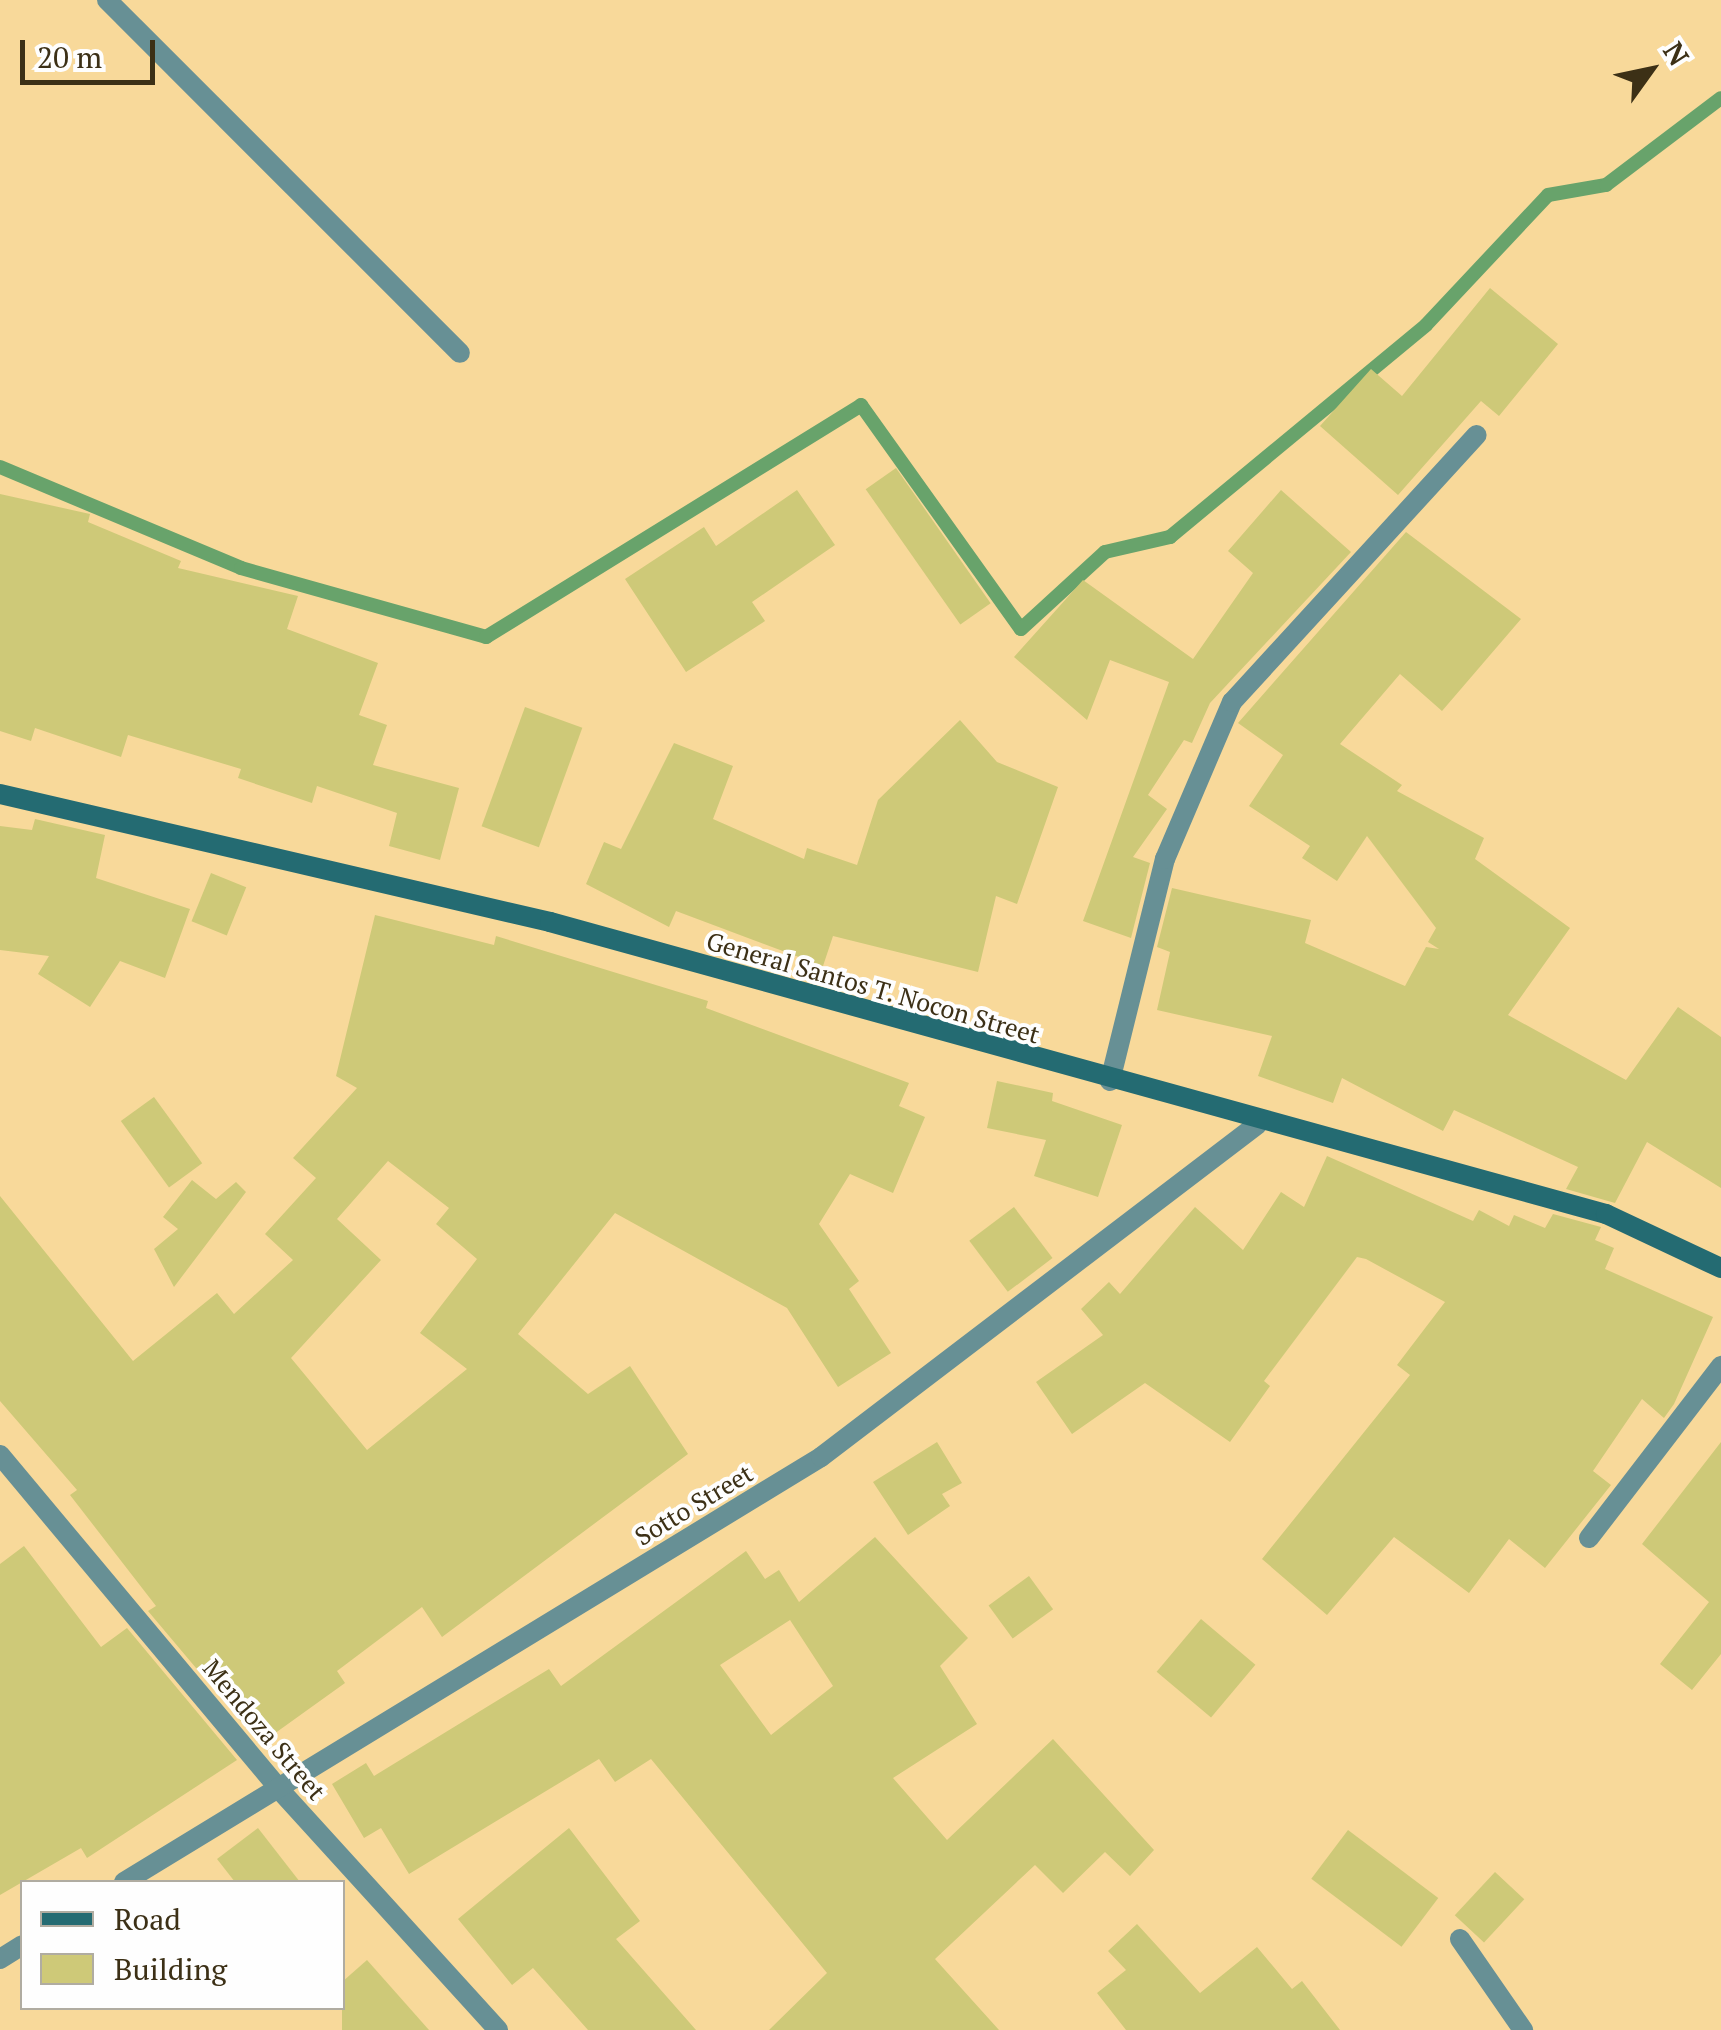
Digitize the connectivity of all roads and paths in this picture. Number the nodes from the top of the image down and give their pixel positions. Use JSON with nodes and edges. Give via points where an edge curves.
{"nodes":[{"id":1,"x":107,"y":0,"type":"edge"},
{"id":2,"x":460,"y":353,"type":"dead end"},
{"id":3,"x":1477,"y":435,"type":"dead end"},
{"id":4,"x":0,"y":794,"type":"edge"},
{"id":5,"x":1110,"y":1082,"type":"junction"},
{"id":6,"x":1258,"y":1124,"type":"junction"},
{"id":7,"x":1721,"y":1268,"type":"edge"},
{"id":8,"x":1721,"y":1366,"type":"edge"},
{"id":9,"x":0,"y":1454,"type":"edge"},
{"id":10,"x":1588,"y":1538,"type":"dead end"},
{"id":11,"x":278,"y":1788,"type":"junction"},
{"id":12,"x":127,"y":1880,"type":"edge"},
{"id":13,"x":1460,"y":1939,"type":"dead end"},
{"id":14,"x":498,"y":2030,"type":"edge"},
{"id":15,"x":1523,"y":2030,"type":"edge"}],
"edges":[{"from":1,"to":2,"type":"street"},
{"from":3,"to":5,"type":"street","via":[[1232,702],[1166,859]]},
{"from":4,"to":5,"type":"main road","name":"General Santos T. Nocon Street","via":[[550,922]]},
{"from":5,"to":6,"type":"main road","name":"General Santos T. Nocon Street"},
{"from":6,"to":7,"type":"main road","name":"General Santos T. Nocon Street","via":[[1606,1214]]},
{"from":6,"to":11,"type":"street","name":"Sotto Street","via":[[821,1457]]},
{"from":8,"to":10,"type":"street"},
{"from":9,"to":11,"type":"street","name":"Mendoza Street"},
{"from":11,"to":12,"type":"street","name":"Sotto Street"},
{"from":11,"to":14,"type":"street","name":"Mendoza Street"},
{"from":13,"to":15,"type":"street"}]}
